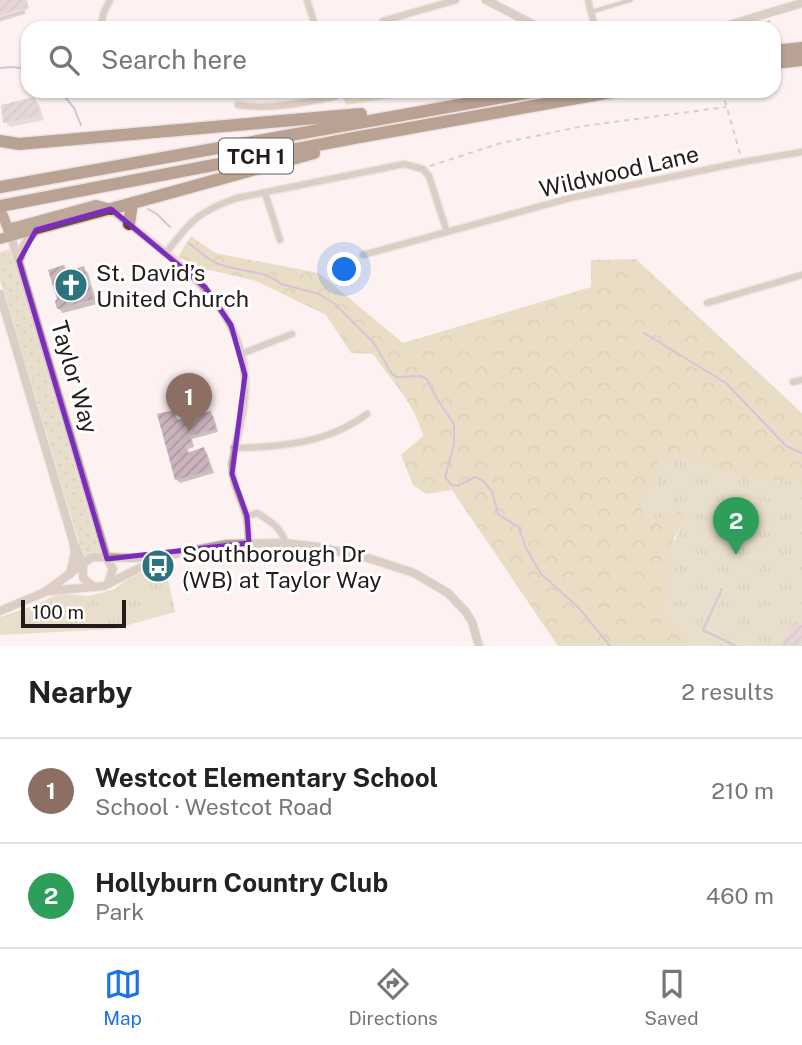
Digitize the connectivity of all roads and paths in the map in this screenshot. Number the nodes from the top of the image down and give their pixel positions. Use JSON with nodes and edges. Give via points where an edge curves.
{"nodes":[{"id":1,"x":110,"y":0,"type":"edge"},
{"id":2,"x":307,"y":0,"type":"edge"},
{"id":3,"x":457,"y":0,"type":"edge"},
{"id":4,"x":486,"y":0,"type":"edge"},
{"id":5,"x":588,"y":0,"type":"edge"},
{"id":6,"x":631,"y":0,"type":"edge"},
{"id":7,"x":802,"y":3,"type":"edge"},
{"id":8,"x":23,"y":12,"type":"dead end"},
{"id":9,"x":591,"y":12,"type":"junction"},
{"id":10,"x":0,"y":19,"type":"edge"},
{"id":11,"x":102,"y":21,"type":"edge"},
{"id":12,"x":314,"y":21,"type":"edge"},
{"id":13,"x":383,"y":21,"type":"dead end"},
{"id":14,"x":526,"y":21,"type":"edge"},
{"id":15,"x":593,"y":21,"type":"edge"},
{"id":16,"x":742,"y":21,"type":"edge"},
{"id":17,"x":802,"y":48,"type":"edge"},
{"id":18,"x":781,"y":50,"type":"edge"},
{"id":19,"x":802,"y":60,"type":"edge"},
{"id":20,"x":781,"y":62,"type":"edge"},
{"id":21,"x":310,"y":98,"type":"edge"},
{"id":22,"x":498,"y":98,"type":"edge"},
{"id":23,"x":579,"y":98,"type":"edge"},
{"id":24,"x":724,"y":98,"type":"edge"},
{"id":25,"x":238,"y":105,"type":"dead end"},
{"id":26,"x":726,"y":107,"type":"junction"},
{"id":27,"x":431,"y":110,"type":"junction"},
{"id":28,"x":488,"y":115,"type":"junction"},
{"id":29,"x":0,"y":141,"type":"edge"},
{"id":30,"x":50,"y":141,"type":"junction"},
{"id":31,"x":0,"y":151,"type":"edge"},
{"id":32,"x":802,"y":152,"type":"edge"},
{"id":33,"x":743,"y":162,"type":"junction"},
{"id":34,"x":423,"y":169,"type":"junction"},
{"id":35,"x":0,"y":187,"type":"edge"},
{"id":36,"x":265,"y":193,"type":"junction"},
{"id":37,"x":132,"y":203,"type":"junction"},
{"id":38,"x":0,"y":207,"type":"edge"},
{"id":39,"x":111,"y":209,"type":"junction"},
{"id":40,"x":129,"y":224,"type":"junction"},
{"id":41,"x":36,"y":230,"type":"junction"},
{"id":42,"x":447,"y":232,"type":"junction"},
{"id":43,"x":6,"y":235,"type":"edge"},
{"id":44,"x":280,"y":240,"type":"dead end"},
{"id":45,"x":166,"y":253,"type":"junction"},
{"id":46,"x":363,"y":255,"type":"dead end"},
{"id":47,"x":19,"y":261,"type":"junction"},
{"id":48,"x":802,"y":275,"type":"edge"},
{"id":49,"x":0,"y":294,"type":"edge"},
{"id":50,"x":707,"y":303,"type":"dead end"},
{"id":51,"x":292,"y":334,"type":"dead end"},
{"id":52,"x":241,"y":354,"type":"junction"},
{"id":53,"x":802,"y":380,"type":"edge"},
{"id":54,"x":793,"y":382,"type":"dead end"},
{"id":55,"x":367,"y":414,"type":"dead end"},
{"id":56,"x":234,"y":449,"type":"junction"},
{"id":57,"x":247,"y":516,"type":"junction"},
{"id":58,"x":73,"y":541,"type":"junction"},
{"id":59,"x":249,"y":543,"type":"junction"},
{"id":60,"x":285,"y":543,"type":"junction"},
{"id":61,"x":164,"y":556,"type":"junction"},
{"id":62,"x":107,"y":559,"type":"junction"},
{"id":63,"x":83,"y":565,"type":"junction"},
{"id":64,"x":70,"y":573,"type":"junction"},
{"id":65,"x":108,"y":583,"type":"junction"},
{"id":66,"x":94,"y":587,"type":"junction"},
{"id":67,"x":722,"y":589,"type":"dead end"},
{"id":68,"x":45,"y":592,"type":"junction"},
{"id":69,"x":0,"y":611,"type":"edge"},
{"id":70,"x":479,"y":646,"type":"edge"},
{"id":71,"x":736,"y":646,"type":"edge"}],
"edges":[{"from":1,"to":11,"type":"street"},
{"from":2,"to":12,"type":"street"},
{"from":3,"to":13,"type":"street"},
{"from":4,"to":14,"type":"street"},
{"from":5,"to":9,"type":"street"},
{"from":6,"to":9,"type":"lane"},
{"from":7,"to":16,"type":"street"},
{"from":8,"to":10,"type":"lane"},
{"from":9,"to":15,"type":"street"},
{"from":17,"to":18,"type":"highway"},
{"from":19,"to":20,"type":"highway"},
{"from":21,"to":25,"type":"street","via":[[264,107]]},
{"from":22,"to":27,"type":"highway","number":"TCH 1"},
{"from":23,"to":28,"type":"highway","number":"TCH 1"},
{"from":24,"to":26,"type":"path"},
{"from":26,"to":33,"type":"path"},
{"from":26,"to":34,"type":"path","via":[[525,138]]},
{"from":27,"to":30,"type":"highway"},
{"from":27,"to":35,"type":"highway","number":"TCH 1"},
{"from":28,"to":37,"type":"highway","via":[[278,162]]},
{"from":28,"to":38,"type":"highway","number":"TCH 1"},
{"from":29,"to":30,"type":"highway","via":[[19,145]]},
{"from":30,"to":31,"type":"highway"},
{"from":32,"to":33,"type":"street","name":"Wildwood Lane"},
{"from":33,"to":42,"type":"street","name":"Wildwood Lane","via":[[574,197]]},
{"from":34,"to":36,"type":"street","via":[[404,164]]},
{"from":34,"to":42,"type":"street"},
{"from":36,"to":44,"type":"street"},
{"from":36,"to":45,"type":"street","via":[[212,206],[198,215]]},
{"from":37,"to":39,"type":"highway"},
{"from":37,"to":40,"type":"highway"},
{"from":38,"to":43,"type":"highway","name":"Taylor Way"},
{"from":39,"to":40,"type":"street"},
{"from":39,"to":41,"type":"highway"},
{"from":39,"to":43,"type":"highway","via":[[89,207]]},
{"from":40,"to":45,"type":"street"},
{"from":41,"to":43,"type":"highway"},
{"from":41,"to":47,"type":"street"},
{"from":42,"to":46,"type":"street","name":"Wildwood Lane"},
{"from":43,"to":47,"type":"street","name":"Taylor Way"},
{"from":45,"to":52,"type":"street","via":[[218,302]]},
{"from":47,"to":62,"type":"street","name":"Taylor Way"},
{"from":48,"to":50,"type":"street"},
{"from":49,"to":58,"type":"street"},
{"from":51,"to":52,"type":"street"},
{"from":52,"to":56,"type":"street","via":[[244,401]]},
{"from":53,"to":54,"type":"street"},
{"from":55,"to":56,"type":"street","via":[[353,425],[302,443]]},
{"from":56,"to":57,"type":"street","via":[[232,474]]},
{"from":57,"to":59,"type":"street"},
{"from":57,"to":60,"type":"street","via":[[257,513],[269,520],[283,533]]},
{"from":58,"to":63,"type":"street"},
{"from":58,"to":64,"type":"street"},
{"from":59,"to":60,"type":"street"},
{"from":59,"to":61,"type":"street"},
{"from":60,"to":70,"type":"street","via":[[368,558],[414,573],[457,603],[472,622]]},
{"from":61,"to":62,"type":"street"},
{"from":61,"to":65,"type":"street"},
{"from":62,"to":63,"type":"street","via":[[92,557]]},
{"from":62,"to":65,"type":"street","via":[[113,569]]},
{"from":63,"to":64,"type":"street"},
{"from":63,"to":66,"type":"street","via":[[83,578]]},
{"from":64,"to":68,"type":"street"},
{"from":65,"to":66,"type":"street"},
{"from":66,"to":68,"type":"street"},
{"from":67,"to":71,"type":"lane","via":[[703,630]]},
{"from":68,"to":69,"type":"street"}]}
